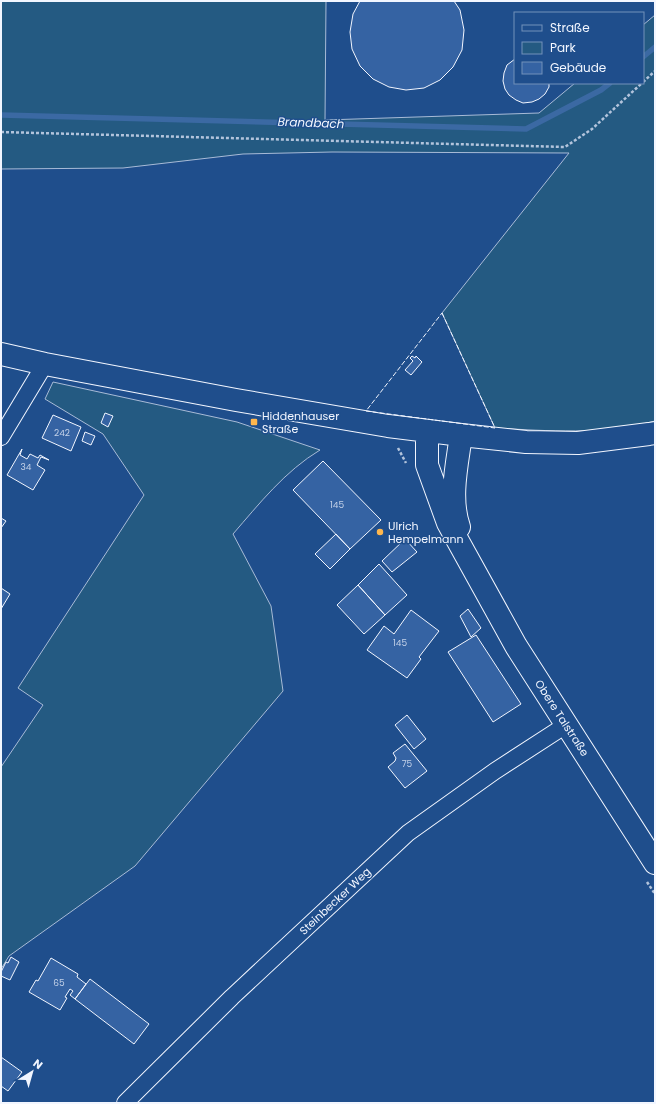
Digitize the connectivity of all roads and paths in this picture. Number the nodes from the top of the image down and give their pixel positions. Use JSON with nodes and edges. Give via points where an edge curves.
{"nodes":[{"id":1,"x":655,"y":71,"type":"edge"},
{"id":2,"x":644,"y":82,"type":"edge"},
{"id":3,"x":642,"y":84,"type":"edge"},
{"id":4,"x":1,"y":132,"type":"edge"},
{"id":5,"x":1,"y":354,"type":"edge"},
{"id":6,"x":45,"y":364,"type":"junction"},
{"id":7,"x":427,"y":431,"type":"junction"},
{"id":8,"x":655,"y":433,"type":"edge"},
{"id":9,"x":461,"y":435,"type":"junction"},
{"id":10,"x":1,"y":437,"type":"edge"},
{"id":11,"x":475,"y":571,"type":"junction"},
{"id":12,"x":566,"y":725,"type":"junction"},
{"id":13,"x":655,"y":863,"type":"edge"},
{"id":14,"x":124,"y":1103,"type":"edge"}],
"edges":[{"from":1,"to":2,"type":"path"},
{"from":3,"to":4,"type":"path","via":[[592,129],[565,146]]},
{"from":5,"to":6,"type":"main road"},
{"from":6,"to":7,"type":"main road","via":[[236,400]]},
{"from":6,"to":10,"type":"street"},
{"from":7,"to":9,"type":"main road"},
{"from":7,"to":11,"type":"main road","name":"Obere Talstraße","via":[[426,465],[448,523]]},
{"from":8,"to":9,"type":"main road","via":[[578,443],[526,442]]},
{"from":9,"to":11,"type":"main road","name":"Obere Talstraße","via":[[454,491],[456,520]]},
{"from":11,"to":12,"type":"main road","name":"Obere Talstraße","via":[[516,646]]},
{"from":12,"to":13,"type":"main road","name":"Obere Talstraße"},
{"from":12,"to":14,"type":"street","name":"Steinbecker Weg","via":[[495,771],[408,833],[232,997]]}]}
